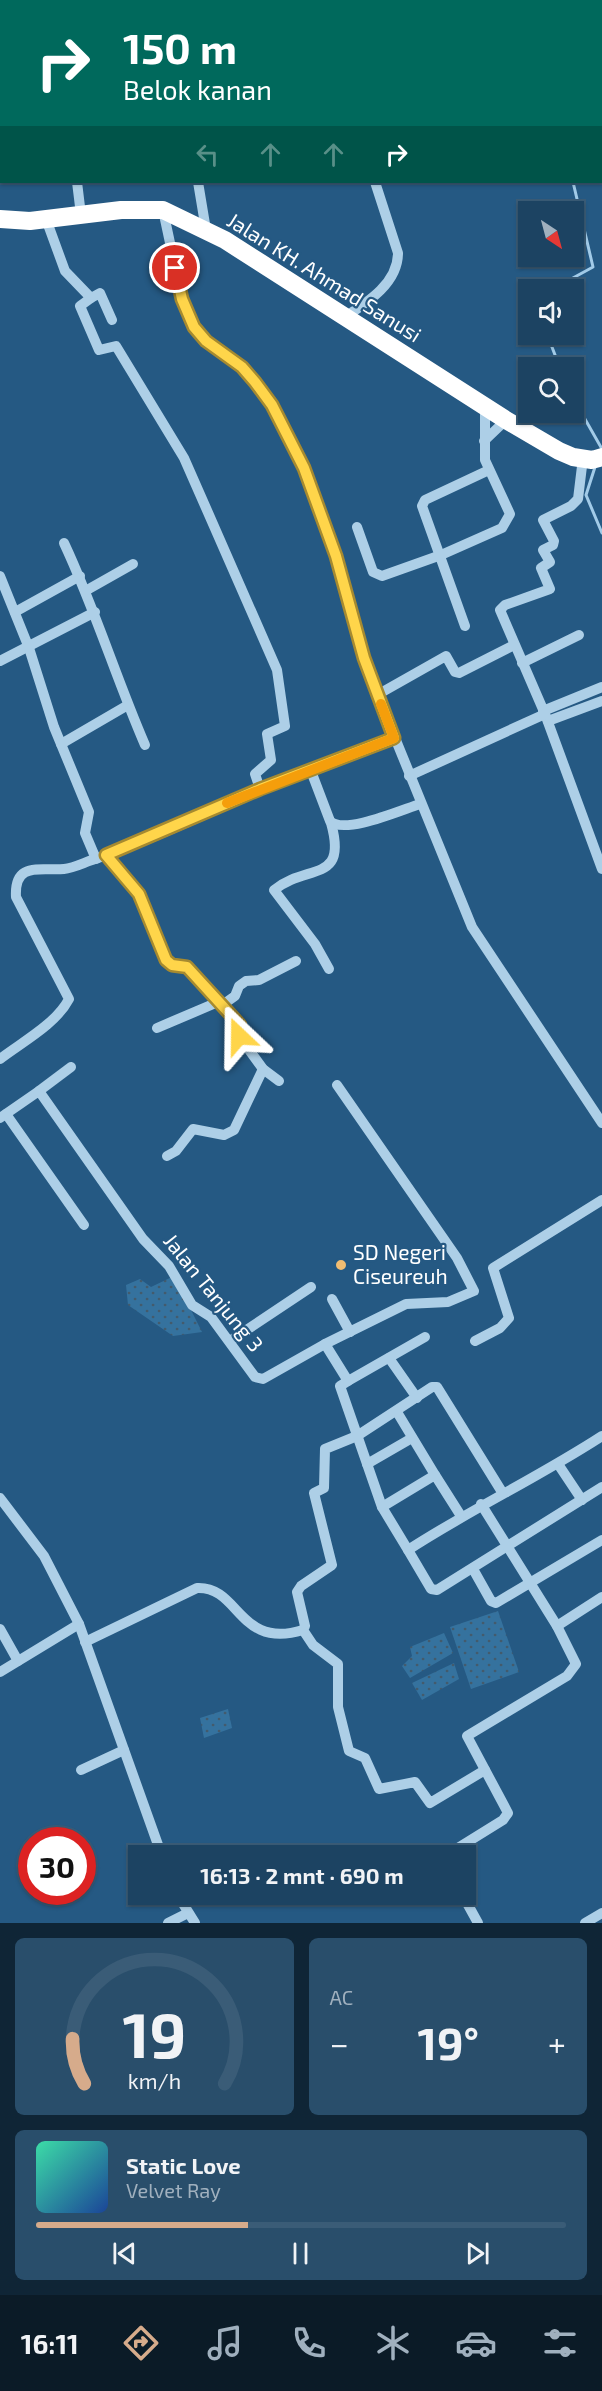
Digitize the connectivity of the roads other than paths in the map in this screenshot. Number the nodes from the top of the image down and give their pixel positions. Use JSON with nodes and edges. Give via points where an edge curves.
{"nodes":[{"id":1,"x":77,"y":183,"type":"edge"},
{"id":2,"x":198,"y":183,"type":"edge"},
{"id":3,"x":375,"y":183,"type":"edge"},
{"id":4,"x":163,"y":210,"type":"junction"},
{"id":5,"x":81,"y":214,"type":"junction"},
{"id":6,"x":0,"y":219,"type":"edge"},
{"id":7,"x":46,"y":219,"type":"junction"},
{"id":8,"x":206,"y":230,"type":"junction"},
{"id":9,"x":91,"y":298,"type":"junction"},
{"id":10,"x":345,"y":317,"type":"junction"},
{"id":11,"x":112,"y":320,"type":"dead end"},
{"id":12,"x":485,"y":407,"type":"junction"},
{"id":13,"x":506,"y":420,"type":"junction"},
{"id":14,"x":484,"y":441,"type":"junction"},
{"id":15,"x":592,"y":458,"type":"edge"},
{"id":16,"x":489,"y":470,"type":"junction"},
{"id":17,"x":357,"y":527,"type":"dead end"},
{"id":18,"x":64,"y":543,"type":"dead end"},
{"id":19,"x":441,"y":555,"type":"junction"},
{"id":20,"x":133,"y":564,"type":"dead end"},
{"id":21,"x":0,"y":576,"type":"edge"},
{"id":22,"x":80,"y":576,"type":"junction"},
{"id":23,"x":87,"y":590,"type":"junction"},
{"id":24,"x":15,"y":612,"type":"junction"},
{"id":25,"x":95,"y":612,"type":"junction"},
{"id":26,"x":465,"y":626,"type":"dead end"},
{"id":27,"x":579,"y":635,"type":"dead end"},
{"id":28,"x":514,"y":645,"type":"junction"},
{"id":29,"x":29,"y":648,"type":"junction"},
{"id":30,"x":0,"y":661,"type":"edge"},
{"id":31,"x":522,"y":663,"type":"junction"},
{"id":32,"x":602,"y":687,"type":"edge"},
{"id":33,"x":377,"y":695,"type":"junction"},
{"id":34,"x":602,"y":701,"type":"edge"},
{"id":35,"x":128,"y":705,"type":"junction"},
{"id":36,"x":545,"y":715,"type":"junction"},
{"id":37,"x":394,"y":738,"type":"junction"},
{"id":38,"x":61,"y":744,"type":"junction"},
{"id":39,"x":145,"y":745,"type":"dead end"},
{"id":40,"x":310,"y":771,"type":"junction"},
{"id":41,"x":409,"y":776,"type":"junction"},
{"id":42,"x":260,"y":789,"type":"junction"},
{"id":43,"x":420,"y":804,"type":"junction"},
{"id":44,"x":336,"y":825,"type":"junction"},
{"id":45,"x":101,"y":857,"type":"junction"},
{"id":46,"x":602,"y":869,"type":"edge"},
{"id":47,"x":296,"y":961,"type":"dead end"},
{"id":48,"x":329,"y":969,"type":"dead end"},
{"id":49,"x":220,"y":1004,"type":"junction"},
{"id":50,"x":157,"y":1028,"type":"dead end"},
{"id":51,"x":0,"y":1059,"type":"edge"},
{"id":52,"x":71,"y":1067,"type":"dead end"},
{"id":53,"x":263,"y":1069,"type":"junction"},
{"id":54,"x":279,"y":1081,"type":"dead end"},
{"id":55,"x":337,"y":1085,"type":"dead end"},
{"id":56,"x":39,"y":1091,"type":"junction"},
{"id":57,"x":3,"y":1116,"type":"edge"},
{"id":58,"x":602,"y":1123,"type":"edge"},
{"id":59,"x":167,"y":1156,"type":"dead end"},
{"id":60,"x":602,"y":1200,"type":"edge"},
{"id":61,"x":84,"y":1224,"type":"dead end"},
{"id":62,"x":310,"y":1287,"type":"dead end"},
{"id":63,"x":332,"y":1299,"type":"dead end"},
{"id":64,"x":350,"y":1332,"type":"junction"},
{"id":65,"x":425,"y":1337,"type":"dead end"},
{"id":66,"x":230,"y":1341,"type":"junction"},
{"id":67,"x":475,"y":1341,"type":"dead end"},
{"id":68,"x":326,"y":1344,"type":"junction"},
{"id":69,"x":389,"y":1358,"type":"junction"},
{"id":70,"x":348,"y":1381,"type":"junction"},
{"id":71,"x":417,"y":1398,"type":"junction"},
{"id":72,"x":397,"y":1412,"type":"junction"},
{"id":73,"x":357,"y":1436,"type":"junction"},
{"id":74,"x":602,"y":1436,"type":"edge"},
{"id":75,"x":412,"y":1438,"type":"junction"},
{"id":76,"x":367,"y":1464,"type":"junction"},
{"id":77,"x":558,"y":1464,"type":"junction"},
{"id":78,"x":435,"y":1476,"type":"junction"},
{"id":79,"x":602,"y":1487,"type":"edge"},
{"id":80,"x":502,"y":1492,"type":"junction"},
{"id":81,"x":0,"y":1498,"type":"edge"},
{"id":82,"x":582,"y":1500,"type":"junction"},
{"id":83,"x":481,"y":1504,"type":"junction"},
{"id":84,"x":382,"y":1507,"type":"junction"},
{"id":85,"x":461,"y":1516,"type":"junction"},
{"id":86,"x":602,"y":1540,"type":"edge"},
{"id":87,"x":508,"y":1547,"type":"junction"},
{"id":88,"x":408,"y":1550,"type":"junction"},
{"id":89,"x":472,"y":1569,"type":"junction"},
{"id":90,"x":529,"y":1582,"type":"junction"},
{"id":91,"x":602,"y":1597,"type":"edge"},
{"id":92,"x":79,"y":1624,"type":"junction"},
{"id":93,"x":557,"y":1626,"type":"junction"},
{"id":94,"x":0,"y":1629,"type":"edge"},
{"id":95,"x":303,"y":1630,"type":"junction"},
{"id":96,"x":85,"y":1642,"type":"junction"},
{"id":97,"x":18,"y":1661,"type":"junction"},
{"id":98,"x":0,"y":1672,"type":"edge"},
{"id":99,"x":124,"y":1750,"type":"junction"},
{"id":100,"x":81,"y":1770,"type":"dead end"},
{"id":101,"x":485,"y":1770,"type":"junction"},
{"id":102,"x":158,"y":1845,"type":"edge"},
{"id":103,"x":462,"y":1845,"type":"edge"},
{"id":104,"x":183,"y":1905,"type":"edge"},
{"id":105,"x":468,"y":1905,"type":"edge"},
{"id":106,"x":188,"y":1913,"type":"junction"},
{"id":107,"x":602,"y":1913,"type":"edge"},
{"id":108,"x":168,"y":1923,"type":"edge"},
{"id":109,"x":195,"y":1923,"type":"edge"},
{"id":110,"x":478,"y":1923,"type":"edge"},
{"id":111,"x":585,"y":1923,"type":"edge"}],
"edges":[{"from":1,"to":5,"type":"street"},
{"from":2,"to":8,"type":"street"},
{"from":3,"to":10,"type":"street","via":[[398,263],[386,284]]},
{"from":4,"to":5,"type":"highway","name":"Jalan KH. Ahmad Sanusi","via":[[142,208]]},
{"from":4,"to":8,"type":"highway","name":"Jalan KH. Ahmad Sanusi"},
{"from":4,"to":33,"type":"street","via":[[182,299],[194,327],[255,382],[272,405],[304,468],[336,556]]},
{"from":5,"to":7,"type":"highway","name":"Jalan KH. Ahmad Sanusi"},
{"from":6,"to":7,"type":"highway","name":"Jalan KH. Ahmad Sanusi"},
{"from":7,"to":9,"type":"street","via":[[65,271]]},
{"from":8,"to":10,"type":"highway","name":"Jalan KH. Ahmad Sanusi"},
{"from":9,"to":11,"type":"street","via":[[100,293]]},
{"from":9,"to":42,"type":"street","via":[[80,306],[99,350],[116,346],[184,458],[277,670],[285,726],[267,734],[271,760],[255,773]]},
{"from":10,"to":12,"type":"highway","name":"Jalan KH. Ahmad Sanusi"},
{"from":12,"to":13,"type":"highway","name":"Jalan KH. Ahmad Sanusi"},
{"from":12,"to":14,"type":"street"},
{"from":13,"to":14,"type":"street"},
{"from":13,"to":15,"type":"highway","name":"Jalan KH. Ahmad Sanusi","via":[[559,451]]},
{"from":14,"to":16,"type":"street"},
{"from":15,"to":28,"type":"street","via":[[578,499],[543,520],[554,543],[543,550],[551,559],[541,568],[550,589],[504,604],[500,610]]},
{"from":16,"to":19,"type":"street","via":[[425,500],[422,512]]},
{"from":16,"to":19,"type":"street","via":[[508,508],[508,521],[502,528]]},
{"from":17,"to":19,"type":"street","via":[[377,575]]},
{"from":18,"to":22,"type":"street"},
{"from":19,"to":26,"type":"street"},
{"from":20,"to":23,"type":"street"},
{"from":21,"to":24,"type":"street"},
{"from":22,"to":23,"type":"street"},
{"from":22,"to":24,"type":"street"},
{"from":23,"to":25,"type":"street"},
{"from":24,"to":29,"type":"street"},
{"from":25,"to":29,"type":"street"},
{"from":25,"to":35,"type":"street"},
{"from":27,"to":31,"type":"street"},
{"from":28,"to":31,"type":"street"},
{"from":28,"to":33,"type":"street","via":[[459,673],[446,656]]},
{"from":29,"to":30,"type":"street"},
{"from":29,"to":38,"type":"street"},
{"from":31,"to":36,"type":"street"},
{"from":32,"to":36,"type":"street"},
{"from":33,"to":37,"type":"street"},
{"from":34,"to":36,"type":"street"},
{"from":35,"to":38,"type":"street"},
{"from":35,"to":39,"type":"street"},
{"from":36,"to":41,"type":"street"},
{"from":36,"to":46,"type":"street"},
{"from":37,"to":40,"type":"street"},
{"from":37,"to":41,"type":"street"},
{"from":38,"to":45,"type":"street","via":[[89,812],[85,833]]},
{"from":40,"to":42,"type":"street"},
{"from":40,"to":44,"type":"street"},
{"from":41,"to":43,"type":"street"},
{"from":42,"to":45,"type":"street"},
{"from":43,"to":44,"type":"street"},
{"from":43,"to":58,"type":"street","via":[[472,927]]},
{"from":44,"to":48,"type":"street","via":[[336,856],[328,866],[274,890]]},
{"from":45,"to":49,"type":"street","via":[[139,894],[166,960],[187,967]]},
{"from":45,"to":51,"type":"street","via":[[65,869],[32,869],[15,884],[16,897],[69,999]]},
{"from":47,"to":49,"type":"street","via":[[258,980],[246,981],[235,996]]},
{"from":49,"to":50,"type":"street"},
{"from":49,"to":53,"type":"street","via":[[240,1025],[239,1036]]},
{"from":52,"to":56,"type":"street"},
{"from":53,"to":54,"type":"street"},
{"from":53,"to":59,"type":"street","via":[[234,1130],[224,1134],[193,1129],[176,1151]]},
{"from":55,"to":64,"type":"street","via":[[457,1258],[474,1291],[448,1302],[406,1304]]},
{"from":56,"to":57,"type":"street"},
{"from":56,"to":66,"type":"street","name":"Jalan Tanjung 3","via":[[143,1239],[169,1266],[192,1305],[211,1317]]},
{"from":57,"to":61,"type":"street"},
{"from":60,"to":67,"type":"street","via":[[493,1268],[508,1318],[500,1328]]},
{"from":62,"to":66,"type":"street"},
{"from":63,"to":64,"type":"street"},
{"from":64,"to":68,"type":"street"},
{"from":65,"to":69,"type":"street"},
{"from":66,"to":68,"type":"street","name":"Jalan Tanjung 3","via":[[259,1378]]},
{"from":68,"to":70,"type":"street"},
{"from":69,"to":70,"type":"street"},
{"from":69,"to":71,"type":"street"},
{"from":70,"to":73,"type":"street","via":[[340,1386]]},
{"from":71,"to":72,"type":"street"},
{"from":71,"to":80,"type":"street","via":[[437,1387]]},
{"from":72,"to":73,"type":"street"},
{"from":72,"to":75,"type":"street"},
{"from":73,"to":76,"type":"street"},
{"from":73,"to":95,"type":"street","via":[[323,1451],[324,1488],[314,1493],[332,1565],[298,1589]]},
{"from":74,"to":77,"type":"street"},
{"from":75,"to":76,"type":"street"},
{"from":75,"to":78,"type":"street"},
{"from":76,"to":84,"type":"street"},
{"from":77,"to":80,"type":"street"},
{"from":77,"to":82,"type":"street"},
{"from":78,"to":84,"type":"street"},
{"from":78,"to":85,"type":"street"},
{"from":79,"to":82,"type":"street"},
{"from":80,"to":83,"type":"street"},
{"from":81,"to":92,"type":"street","via":[[44,1556]]},
{"from":82,"to":87,"type":"street"},
{"from":83,"to":85,"type":"street"},
{"from":83,"to":87,"type":"street"},
{"from":84,"to":88,"type":"street"},
{"from":85,"to":88,"type":"street"},
{"from":86,"to":90,"type":"street"},
{"from":87,"to":89,"type":"street"},
{"from":87,"to":90,"type":"street"},
{"from":88,"to":89,"type":"street","via":[[433,1590]]},
{"from":89,"to":90,"type":"street","via":[[494,1602]]},
{"from":90,"to":93,"type":"street"},
{"from":91,"to":93,"type":"street"},
{"from":92,"to":96,"type":"street"},
{"from":92,"to":97,"type":"street"},
{"from":93,"to":101,"type":"street","via":[[576,1660],[575,1669],[468,1735],[467,1740]]},
{"from":94,"to":97,"type":"street"},
{"from":95,"to":96,"type":"street","via":[[266,1633],[246,1621],[213,1590],[197,1588]]},
{"from":95,"to":101,"type":"street","via":[[313,1645],[338,1663],[338,1707],[347,1747],[350,1753],[365,1758],[379,1789],[415,1782],[430,1803]]},
{"from":96,"to":99,"type":"street"},
{"from":97,"to":98,"type":"street"},
{"from":99,"to":100,"type":"street"},
{"from":99,"to":102,"type":"street"},
{"from":101,"to":103,"type":"street","via":[[508,1809],[506,1817]]},
{"from":104,"to":106,"type":"street"},
{"from":105,"to":110,"type":"street"},
{"from":106,"to":108,"type":"street"},
{"from":106,"to":109,"type":"street"},
{"from":107,"to":111,"type":"street"}]}
